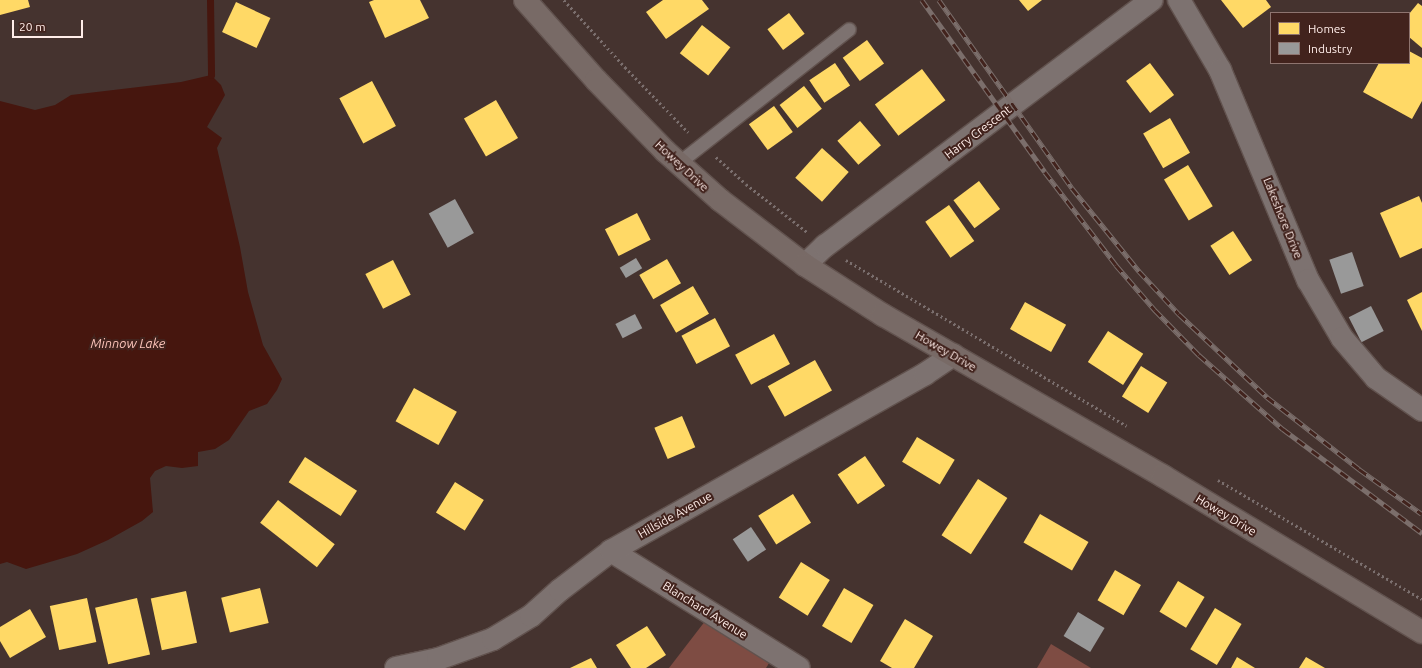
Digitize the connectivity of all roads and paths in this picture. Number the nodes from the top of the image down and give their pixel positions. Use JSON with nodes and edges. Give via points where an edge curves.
{"nodes":[{"id":1,"x":525,"y":0,"type":"edge"},
{"id":2,"x":564,"y":0,"type":"edge"},
{"id":3,"x":1152,"y":0,"type":"edge"},
{"id":4,"x":1179,"y":0,"type":"edge"},
{"id":5,"x":849,"y":29,"type":"dead end"},
{"id":6,"x":701,"y":143,"type":"junction"},
{"id":7,"x":678,"y":163,"type":"junction"},
{"id":8,"x":825,"y":246,"type":"junction"},
{"id":9,"x":805,"y":265,"type":"junction"},
{"id":10,"x":953,"y":355,"type":"junction"},
{"id":11,"x":1422,"y":410,"type":"edge"},
{"id":12,"x":1130,"y":428,"type":"dead end"},
{"id":13,"x":1212,"y":476,"type":"dead end"},
{"id":14,"x":611,"y":552,"type":"junction"},
{"id":15,"x":1422,"y":599,"type":"edge"},
{"id":16,"x":1422,"y":632,"type":"edge"},
{"id":17,"x":396,"y":668,"type":"edge"},
{"id":18,"x":799,"y":668,"type":"edge"}],
"edges":[{"from":1,"to":7,"type":"main road","name":"Howey Drive","via":[[596,80]]},
{"from":2,"to":6,"type":"path","via":[[625,67]]},
{"from":3,"to":8,"type":"street","name":"Harry Crescent"},
{"from":4,"to":11,"type":"street","name":"Lakeshore Drive","via":[[1220,70],[1308,280],[1319,300],[1342,338],[1376,378]]},
{"from":5,"to":6,"type":"lane"},
{"from":6,"to":7,"type":"lane"},
{"from":6,"to":8,"type":"path","via":[[746,184]]},
{"from":7,"to":9,"type":"main road","name":"Howey Drive","via":[[732,210]]},
{"from":8,"to":9,"type":"street","name":"Harry Crescent"},
{"from":8,"to":12,"type":"path"},
{"from":9,"to":10,"type":"main road","name":"Howey Drive","via":[[882,315]]},
{"from":10,"to":14,"type":"street","name":"Hillside Avenue","via":[[925,374]]},
{"from":10,"to":16,"type":"main road","name":"Howey Drive","via":[[1163,476]]},
{"from":13,"to":15,"type":"path"},
{"from":14,"to":17,"type":"street","name":"Hillside Avenue","via":[[560,590],[531,616],[493,639],[438,659]]},
{"from":14,"to":18,"type":"street","name":"Blanchard Avenue"}]}
